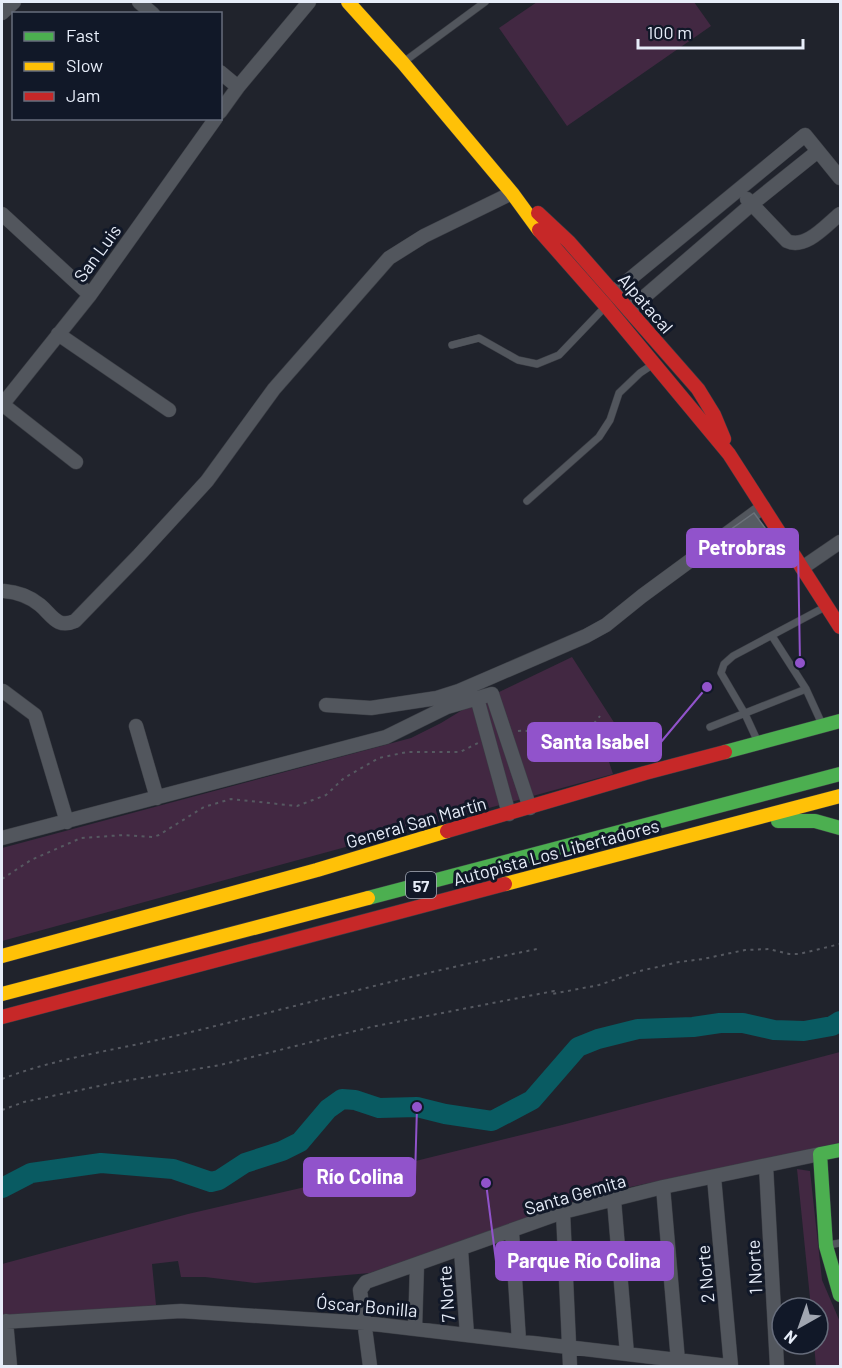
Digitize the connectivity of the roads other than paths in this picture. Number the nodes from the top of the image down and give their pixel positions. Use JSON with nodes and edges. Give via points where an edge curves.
{"nodes":[{"id":1,"x":14,"y":2,"type":"edge"},
{"id":2,"x":139,"y":2,"type":"edge"},
{"id":3,"x":309,"y":2,"type":"edge"},
{"id":4,"x":348,"y":2,"type":"edge"},
{"id":5,"x":485,"y":2,"type":"edge"},
{"id":6,"x":151,"y":12,"type":"edge"},
{"id":7,"x":2,"y":13,"type":"edge"},
{"id":8,"x":403,"y":63,"type":"junction"},
{"id":9,"x":222,"y":74,"type":"edge"},
{"id":10,"x":238,"y":87,"type":"junction"},
{"id":11,"x":222,"y":109,"type":"edge"},
{"id":12,"x":215,"y":120,"type":"edge"},
{"id":13,"x":818,"y":151,"type":"junction"},
{"id":14,"x":840,"y":178,"type":"edge"},
{"id":15,"x":737,"y":189,"type":"junction"},
{"id":16,"x":512,"y":193,"type":"junction"},
{"id":17,"x":752,"y":204,"type":"junction"},
{"id":18,"x":2,"y":214,"type":"edge"},
{"id":19,"x":840,"y":214,"type":"edge"},
{"id":20,"x":569,"y":242,"type":"junction"},
{"id":21,"x":557,"y":251,"type":"junction"},
{"id":22,"x":614,"y":292,"type":"junction"},
{"id":23,"x":90,"y":295,"type":"junction"},
{"id":24,"x":606,"y":306,"type":"junction"},
{"id":25,"x":629,"y":310,"type":"junction"},
{"id":26,"x":58,"y":334,"type":"junction"},
{"id":27,"x":452,"y":345,"type":"dead end"},
{"id":28,"x":655,"y":363,"type":"junction"},
{"id":29,"x":698,"y":389,"type":"junction"},
{"id":30,"x":685,"y":400,"type":"junction"},
{"id":31,"x":2,"y":405,"type":"edge"},
{"id":32,"x":169,"y":410,"type":"dead end"},
{"id":33,"x":729,"y":454,"type":"junction"},
{"id":34,"x":76,"y":462,"type":"dead end"},
{"id":35,"x":527,"y":501,"type":"dead end"},
{"id":36,"x":763,"y":507,"type":"junction"},
{"id":37,"x":840,"y":542,"type":"edge"},
{"id":38,"x":802,"y":568,"type":"junction"},
{"id":39,"x":4,"y":591,"type":"dead end"},
{"id":40,"x":827,"y":606,"type":"junction"},
{"id":41,"x":840,"y":627,"type":"edge"},
{"id":42,"x":772,"y":636,"type":"junction"},
{"id":43,"x":806,"y":689,"type":"junction"},
{"id":44,"x":3,"y":691,"type":"dead end"},
{"id":45,"x":477,"y":698,"type":"junction"},
{"id":46,"x":326,"y":705,"type":"dead end"},
{"id":47,"x":745,"y":714,"type":"junction"},
{"id":48,"x":840,"y":722,"type":"edge"},
{"id":49,"x":136,"y":726,"type":"dead end"},
{"id":50,"x":710,"y":726,"type":"dead end"},
{"id":51,"x":823,"y":727,"type":"junction"},
{"id":52,"x":758,"y":743,"type":"junction"},
{"id":53,"x":840,"y":774,"type":"edge"},
{"id":54,"x":840,"y":796,"type":"edge"},
{"id":55,"x":158,"y":798,"type":"junction"},
{"id":56,"x":530,"y":808,"type":"junction"},
{"id":57,"x":509,"y":814,"type":"junction"},
{"id":58,"x":67,"y":822,"type":"junction"},
{"id":59,"x":740,"y":822,"type":"junction"},
{"id":60,"x":840,"y":828,"type":"edge"},
{"id":61,"x":2,"y":838,"type":"edge"},
{"id":62,"x":2,"y":956,"type":"edge"},
{"id":63,"x":2,"y":994,"type":"edge"},
{"id":64,"x":2,"y":1017,"type":"edge"},
{"id":65,"x":840,"y":1150,"type":"edge"},
{"id":66,"x":820,"y":1154,"type":"junction"},
{"id":67,"x":766,"y":1166,"type":"junction"},
{"id":68,"x":714,"y":1177,"type":"junction"},
{"id":69,"x":663,"y":1187,"type":"junction"},
{"id":70,"x":614,"y":1200,"type":"junction"},
{"id":71,"x":563,"y":1212,"type":"junction"},
{"id":72,"x":512,"y":1232,"type":"junction"},
{"id":73,"x":840,"y":1243,"type":"edge"},
{"id":74,"x":826,"y":1246,"type":"junction"},
{"id":75,"x":461,"y":1250,"type":"junction"},
{"id":76,"x":417,"y":1265,"type":"junction"},
{"id":77,"x":840,"y":1295,"type":"edge"},
{"id":78,"x":4,"y":1322,"type":"edge"},
{"id":79,"x":365,"y":1323,"type":"junction"},
{"id":80,"x":415,"y":1329,"type":"junction"},
{"id":81,"x":467,"y":1335,"type":"junction"},
{"id":82,"x":519,"y":1341,"type":"junction"},
{"id":83,"x":568,"y":1347,"type":"junction"},
{"id":84,"x":627,"y":1354,"type":"junction"},
{"id":85,"x":678,"y":1361,"type":"junction"},
{"id":86,"x":10,"y":1366,"type":"edge"},
{"id":87,"x":370,"y":1366,"type":"edge"},
{"id":88,"x":570,"y":1366,"type":"edge"},
{"id":89,"x":730,"y":1366,"type":"edge"},
{"id":90,"x":777,"y":1366,"type":"edge"}],
"edges":[{"from":1,"to":7,"type":"street"},
{"from":2,"to":6,"type":"street"},
{"from":3,"to":10,"type":"street"},
{"from":4,"to":8,"type":"main road","name":"Alpatacal"},
{"from":5,"to":8,"type":"lane"},
{"from":8,"to":16,"type":"main road","name":"Alpatacal"},
{"from":9,"to":10,"type":"street"},
{"from":10,"to":11,"type":"street"},
{"from":12,"to":23,"type":"street","name":"San Luis"},
{"from":13,"to":14,"type":"street"},
{"from":13,"to":15,"type":"street","via":[[805,135]]},
{"from":13,"to":17,"type":"street"},
{"from":15,"to":17,"type":"street"},
{"from":15,"to":22,"type":"street"},
{"from":16,"to":20,"type":"main road","name":"Alpatacal"},
{"from":16,"to":21,"type":"main road","name":"Alpatacal"},
{"from":16,"to":39,"type":"street","via":[[424,236],[389,258],[274,389],[207,481],[75,621],[59,623],[34,600]]},
{"from":17,"to":19,"type":"street","via":[[788,241],[796,244]]},
{"from":17,"to":25,"type":"street"},
{"from":18,"to":23,"type":"street"},
{"from":20,"to":21,"type":"main road"},
{"from":20,"to":22,"type":"main road","name":"Alpatacal"},
{"from":21,"to":24,"type":"main road","name":"Alpatacal"},
{"from":22,"to":25,"type":"main road","name":"Alpatacal"},
{"from":23,"to":26,"type":"street","name":"San Luis"},
{"from":24,"to":27,"type":"lane","via":[[559,355],[537,364],[518,360],[480,338]]},
{"from":24,"to":28,"type":"main road","name":"Alpatacal"},
{"from":25,"to":29,"type":"main road","name":"Alpatacal"},
{"from":26,"to":31,"type":"street","name":"San Luis"},
{"from":26,"to":32,"type":"street"},
{"from":28,"to":30,"type":"main road","name":"Alpatacal"},
{"from":28,"to":35,"type":"lane","via":[[619,393],[599,437]]},
{"from":29,"to":30,"type":"main road"},
{"from":29,"to":33,"type":"main road","name":"Alpatacal","via":[[720,427]]},
{"from":30,"to":33,"type":"main road","name":"Alpatacal"},
{"from":31,"to":34,"type":"street"},
{"from":33,"to":36,"type":"main road","name":"Alpatacal"},
{"from":36,"to":38,"type":"main road","name":"Alpatacal"},
{"from":36,"to":46,"type":"street","via":[[586,636],[437,698],[371,708]]},
{"from":37,"to":38,"type":"street"},
{"from":38,"to":40,"type":"main road","name":"Alpatacal"},
{"from":40,"to":41,"type":"main road","name":"Alpatacal"},
{"from":40,"to":42,"type":"lane"},
{"from":42,"to":43,"type":"lane"},
{"from":42,"to":47,"type":"lane","via":[[724,663],[721,673]]},
{"from":43,"to":47,"type":"lane"},
{"from":43,"to":51,"type":"lane"},
{"from":44,"to":58,"type":"street","via":[[35,715]]},
{"from":45,"to":55,"type":"street","via":[[447,707],[386,737]]},
{"from":45,"to":56,"type":"street","via":[[492,694]]},
{"from":45,"to":57,"type":"street"},
{"from":47,"to":50,"type":"lane"},
{"from":47,"to":52,"type":"lane"},
{"from":48,"to":51,"type":"main road","name":"General San Martín"},
{"from":49,"to":55,"type":"street"},
{"from":51,"to":52,"type":"main road","name":"General San Martín"},
{"from":52,"to":56,"type":"main road","name":"General San Martín"},
{"from":53,"to":63,"type":"main road","name":"Autopista Los Libertadores","number":"57"},
{"from":54,"to":59,"type":"main road","name":"Autopista Los Libertadores","number":"57"},
{"from":55,"to":58,"type":"street"},
{"from":56,"to":57,"type":"main road","name":"General San Martín"},
{"from":57,"to":62,"type":"main road","name":"General San Martín"},
{"from":58,"to":61,"type":"street"},
{"from":59,"to":60,"type":"main road","via":[[806,820]]},
{"from":59,"to":64,"type":"main road","name":"Autopista Los Libertadores","number":"57"},
{"from":65,"to":66,"type":"main road","name":"Santa Gemita"},
{"from":66,"to":67,"type":"street","name":"Santa Gemita"},
{"from":66,"to":74,"type":"main road"},
{"from":67,"to":68,"type":"street","name":"Santa Gemita"},
{"from":67,"to":90,"type":"street","name":"1 Norte"},
{"from":68,"to":69,"type":"street","name":"Santa Gemita"},
{"from":68,"to":89,"type":"street","name":"2 Norte"},
{"from":69,"to":70,"type":"street","name":"Santa Gemita"},
{"from":69,"to":85,"type":"street"},
{"from":70,"to":71,"type":"street","name":"Santa Gemita"},
{"from":70,"to":84,"type":"street"},
{"from":71,"to":72,"type":"street","name":"Santa Gemita"},
{"from":71,"to":83,"type":"street"},
{"from":72,"to":75,"type":"street","name":"Santa Gemita"},
{"from":72,"to":82,"type":"street"},
{"from":73,"to":74,"type":"lane"},
{"from":74,"to":77,"type":"main road"},
{"from":75,"to":76,"type":"street","name":"Santa Gemita"},
{"from":75,"to":81,"type":"street","name":"7 Norte"},
{"from":76,"to":79,"type":"street","name":"Santa Gemita","via":[[366,1282],[360,1290]]},
{"from":76,"to":80,"type":"street"},
{"from":78,"to":79,"type":"street","name":"Óscar Bonilla","via":[[181,1311]]},
{"from":78,"to":86,"type":"street"},
{"from":79,"to":80,"type":"street","name":"Óscar Bonilla"},
{"from":79,"to":87,"type":"street","name":"Santa Gemita"},
{"from":80,"to":81,"type":"street","name":"Óscar Bonilla"},
{"from":81,"to":82,"type":"street","name":"Óscar Bonilla"},
{"from":82,"to":83,"type":"street","name":"Óscar Bonilla"},
{"from":83,"to":84,"type":"street","name":"Óscar Bonilla"},
{"from":83,"to":88,"type":"street"},
{"from":84,"to":85,"type":"street","name":"Óscar Bonilla"},
{"from":85,"to":89,"type":"street","name":"Óscar Bonilla"}]}
